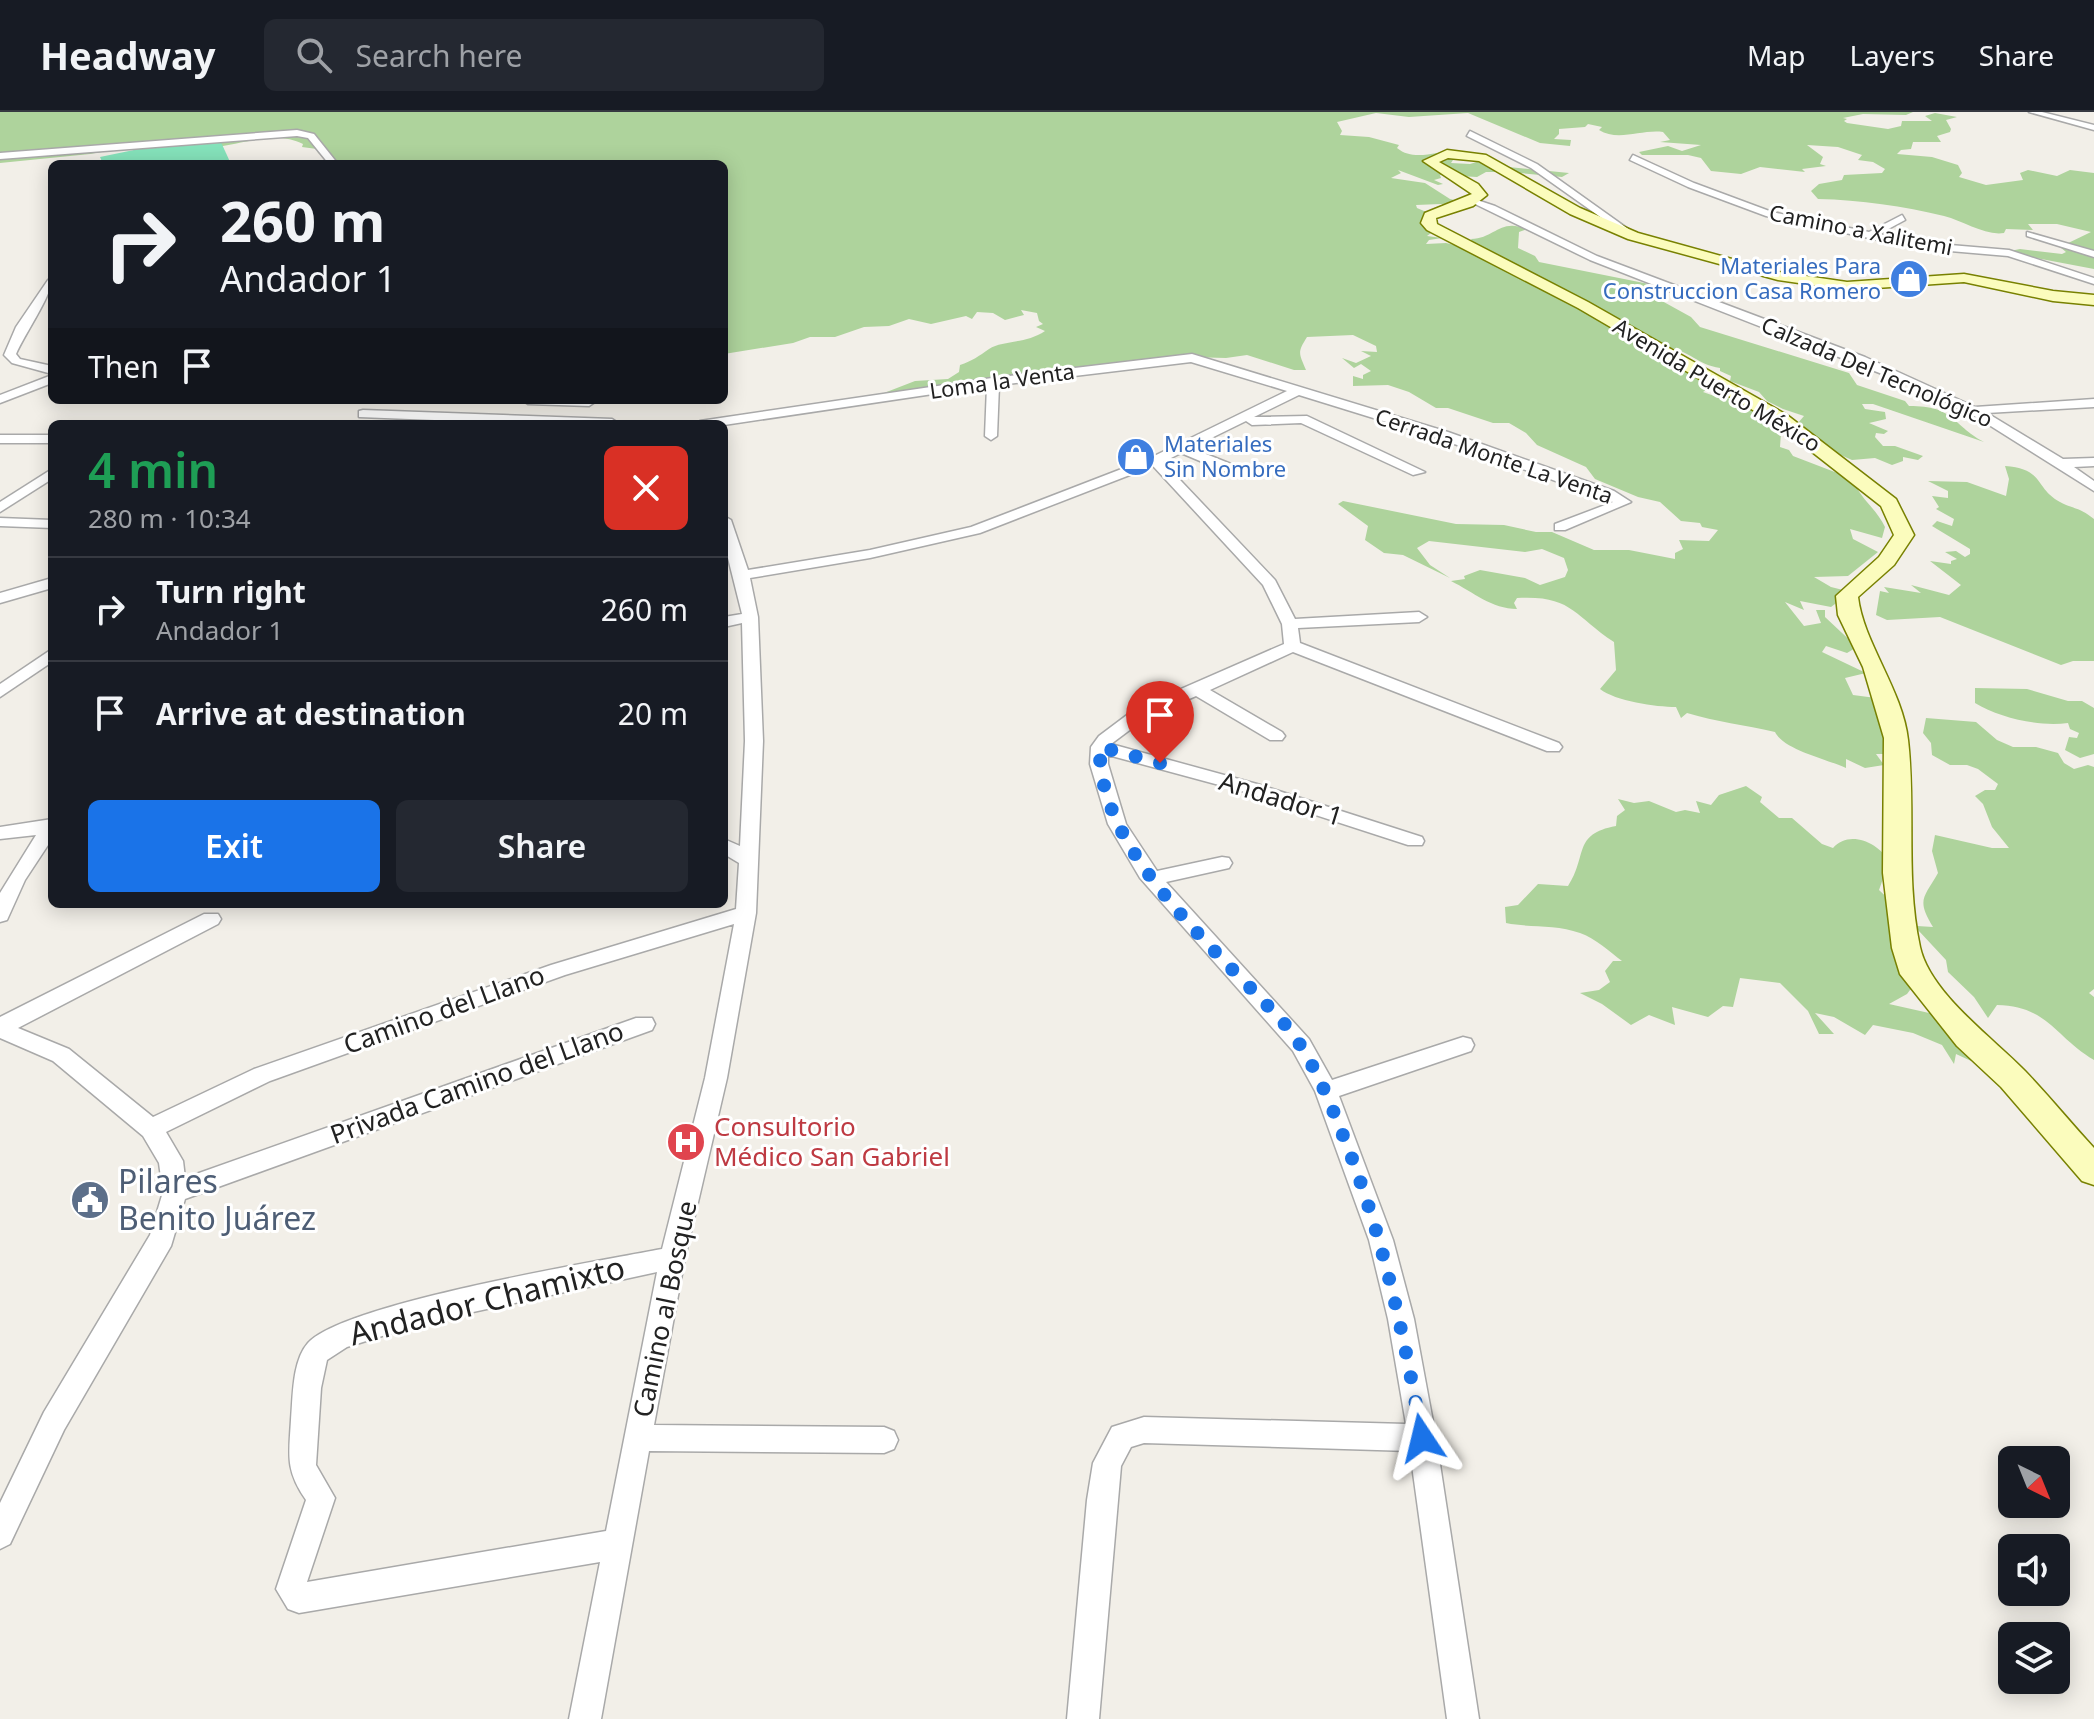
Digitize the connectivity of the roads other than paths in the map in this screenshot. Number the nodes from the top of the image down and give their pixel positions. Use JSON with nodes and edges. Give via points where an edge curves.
{"nodes":[{"id":1,"x":2033,"y":112,"type":"edge"},
{"id":2,"x":2052,"y":114,"type":"edge"},
{"id":3,"x":2094,"y":128,"type":"edge"},
{"id":4,"x":1470,"y":134,"type":"dead end"},
{"id":5,"x":0,"y":156,"type":"edge"},
{"id":6,"x":1633,"y":158,"type":"dead end"},
{"id":7,"x":331,"y":160,"type":"edge"},
{"id":8,"x":1474,"y":200,"type":"junction"},
{"id":9,"x":1902,"y":218,"type":"dead end"},
{"id":10,"x":2030,"y":234,"type":"dead end"},
{"id":11,"x":1633,"y":236,"type":"junction"},
{"id":12,"x":1869,"y":236,"type":"junction"},
{"id":13,"x":2094,"y":254,"type":"edge"},
{"id":14,"x":2094,"y":281,"type":"edge"},
{"id":15,"x":48,"y":288,"type":"edge"},
{"id":16,"x":2094,"y":300,"type":"edge"},
{"id":17,"x":48,"y":369,"type":"edge"},
{"id":18,"x":48,"y":381,"type":"edge"},
{"id":19,"x":992,"y":382,"type":"junction"},
{"id":20,"x":1297,"y":391,"type":"junction"},
{"id":21,"x":0,"y":399,"type":"edge"},
{"id":22,"x":2094,"y":403,"type":"edge"},
{"id":23,"x":591,"y":404,"type":"edge"},
{"id":24,"x":1976,"y":410,"type":"junction"},
{"id":25,"x":363,"y":414,"type":"dead end"},
{"id":26,"x":512,"y":420,"type":"edge"},
{"id":27,"x":608,"y":420,"type":"edge"},
{"id":28,"x":728,"y":420,"type":"edge"},
{"id":29,"x":1236,"y":422,"type":"junction"},
{"id":30,"x":991,"y":436,"type":"dead end"},
{"id":31,"x":0,"y":439,"type":"edge"},
{"id":32,"x":48,"y":439,"type":"edge"},
{"id":33,"x":1179,"y":448,"type":"junction"},
{"id":34,"x":1155,"y":461,"type":"junction"},
{"id":35,"x":2094,"y":462,"type":"edge"},
{"id":36,"x":2063,"y":463,"type":"junction"},
{"id":37,"x":1236,"y":471,"type":"dead end"},
{"id":38,"x":1418,"y":472,"type":"dead end"},
{"id":39,"x":48,"y":476,"type":"edge"},
{"id":40,"x":2094,"y":487,"type":"edge"},
{"id":41,"x":0,"y":508,"type":"edge"},
{"id":42,"x":0,"y":522,"type":"edge"},
{"id":43,"x":48,"y":524,"type":"edge"},
{"id":44,"x":1560,"y":527,"type":"dead end"},
{"id":45,"x":728,"y":538,"type":"edge"},
{"id":46,"x":742,"y":575,"type":"junction"},
{"id":47,"x":48,"y":584,"type":"edge"},
{"id":48,"x":0,"y":598,"type":"edge"},
{"id":49,"x":750,"y":617,"type":"junction"},
{"id":50,"x":1419,"y":617,"type":"dead end"},
{"id":51,"x":728,"y":621,"type":"edge"},
{"id":52,"x":1291,"y":635,"type":"junction"},
{"id":53,"x":48,"y":657,"type":"edge"},
{"id":54,"x":1195,"y":688,"type":"junction"},
{"id":55,"x":0,"y":692,"type":"edge"},
{"id":56,"x":1276,"y":736,"type":"dead end"},
{"id":57,"x":1100,"y":747,"type":"junction"},
{"id":58,"x":1553,"y":747,"type":"dead end"},
{"id":59,"x":48,"y":826,"type":"edge"},
{"id":60,"x":48,"y":831,"type":"edge"},
{"id":61,"x":0,"y":833,"type":"edge"},
{"id":62,"x":1415,"y":841,"type":"dead end"},
{"id":63,"x":728,"y":848,"type":"edge"},
{"id":64,"x":748,"y":860,"type":"junction"},
{"id":65,"x":1222,"y":863,"type":"dead end"},
{"id":66,"x":1152,"y":879,"type":"junction"},
{"id":67,"x":746,"y":913,"type":"junction"},
{"id":68,"x":0,"y":915,"type":"edge"},
{"id":69,"x":211,"y":919,"type":"dead end"},
{"id":70,"x":644,"y":1024,"type":"dead end"},
{"id":71,"x":0,"y":1028,"type":"edge"},
{"id":72,"x":1463,"y":1045,"type":"dead end"},
{"id":73,"x":1326,"y":1091,"type":"junction"},
{"id":74,"x":151,"y":1129,"type":"junction"},
{"id":75,"x":2094,"y":1171,"type":"edge"},
{"id":76,"x":175,"y":1192,"type":"junction"},
{"id":77,"x":672,"y":1258,"type":"junction"},
{"id":78,"x":638,"y":1438,"type":"junction"},
{"id":79,"x":1422,"y":1438,"type":"junction"},
{"id":80,"x":884,"y":1440,"type":"dead end"},
{"id":81,"x":0,"y":1534,"type":"edge"},
{"id":82,"x":617,"y":1544,"type":"junction"},
{"id":83,"x":585,"y":1719,"type":"edge"},
{"id":84,"x":1083,"y":1719,"type":"edge"},
{"id":85,"x":1463,"y":1719,"type":"edge"}],
"edges":[{"from":1,"to":2,"type":"street"},
{"from":2,"to":3,"type":"street"},
{"from":4,"to":11,"type":"street","via":[[1534,166]]},
{"from":5,"to":7,"type":"street","via":[[297,133],[311,136]]},
{"from":6,"to":12,"type":"street","name":"Camino a Xalitemi","via":[[1760,211]]},
{"from":8,"to":11,"type":"main road","via":[[1480,195],[1473,187],[1429,161],[1447,154],[1482,158],[1575,211]]},
{"from":8,"to":24,"type":"street","name":"Calzada Del Tecnológico","via":[[1610,265],[1840,351]]},
{"from":8,"to":75,"type":"main road","name":"Avenida Puerto México","via":[[1430,216],[1428,223],[1758,405],[1889,503],[1904,535],[1898,550],[1853,590],[1847,602],[1896,738],[1897,873],[1906,948],[1915,974],[1946,1014],[2012,1078]]},
{"from":9,"to":12,"type":"street"},
{"from":10,"to":13,"type":"street"},
{"from":11,"to":16,"type":"main road","via":[[1808,282],[1859,286],[1964,278]]},
{"from":12,"to":14,"type":"street","name":"Camino a Xalitemi","via":[[2009,253]]},
{"from":15,"to":17,"type":"street","via":[[10,355]]},
{"from":18,"to":21,"type":"street"},
{"from":19,"to":20,"type":"street","name":"Loma la Venta","via":[[1192,358]]},
{"from":19,"to":28,"type":"street","name":"Loma la Venta"},
{"from":19,"to":30,"type":"street"},
{"from":20,"to":29,"type":"street"},
{"from":20,"to":44,"type":"street","name":"Cerrada Monte La Venta","via":[[1443,435],[1624,502]]},
{"from":22,"to":24,"type":"street"},
{"from":23,"to":27,"type":"street"},
{"from":24,"to":36,"type":"street","name":"Calzada Del Tecnológico"},
{"from":25,"to":26,"type":"street"},
{"from":29,"to":33,"type":"street"},
{"from":29,"to":38,"type":"street","via":[[1303,419]]},
{"from":31,"to":32,"type":"street"},
{"from":33,"to":34,"type":"street"},
{"from":33,"to":37,"type":"street"},
{"from":34,"to":46,"type":"street","via":[[965,533]]},
{"from":34,"to":52,"type":"street","via":[[1270,583]]},
{"from":35,"to":36,"type":"street"},
{"from":36,"to":40,"type":"street","name":"Calzada Del Tecnológico"},
{"from":39,"to":41,"type":"street"},
{"from":42,"to":43,"type":"street"},
{"from":45,"to":46,"type":"street","name":"Camino al Bosque"},
{"from":46,"to":49,"type":"street","name":"Camino al Bosque"},
{"from":47,"to":48,"type":"street"},
{"from":49,"to":51,"type":"street"},
{"from":49,"to":64,"type":"street","name":"Camino al Bosque","via":[[754,741]]},
{"from":50,"to":52,"type":"street"},
{"from":52,"to":54,"type":"street","via":[[1275,656]]},
{"from":52,"to":58,"type":"street"},
{"from":53,"to":55,"type":"street"},
{"from":54,"to":56,"type":"street"},
{"from":54,"to":57,"type":"street","via":[[1141,713]]},
{"from":57,"to":62,"type":"street","name":"Andador 1"},
{"from":57,"to":66,"type":"street","via":[[1099,764],[1117,824]]},
{"from":59,"to":61,"type":"street"},
{"from":60,"to":68,"type":"street"},
{"from":63,"to":64,"type":"street"},
{"from":64,"to":67,"type":"street","name":"Camino al Bosque"},
{"from":65,"to":66,"type":"street"},
{"from":66,"to":73,"type":"street","via":[[1289,1029]]},
{"from":67,"to":74,"type":"street","name":"Camino del Llano","via":[[558,970],[277,1069]]},
{"from":67,"to":77,"type":"street","name":"Camino al Bosque","via":[[716,1078]]},
{"from":69,"to":71,"type":"street"},
{"from":70,"to":76,"type":"street","name":"Privada Camino del Llano"},
{"from":71,"to":74,"type":"street","via":[[71,1062]]},
{"from":72,"to":73,"type":"street"},
{"from":73,"to":79,"type":"street","via":[[1381,1240]]},
{"from":74,"to":76,"type":"street","via":[[171,1161]]},
{"from":76,"to":81,"type":"street","via":[[162,1238],[54,1421]]},
{"from":77,"to":78,"type":"street","name":"Camino al Bosque"},
{"from":77,"to":82,"type":"street","name":"Andador Chamixto","via":[[358,1329],[325,1344],[311,1363],[302,1465],[321,1498],[292,1582],[299,1598]]},
{"from":78,"to":80,"type":"street"},
{"from":78,"to":82,"type":"street","name":"Camino al Bosque"},
{"from":79,"to":84,"type":"street","via":[[1144,1430],[1122,1436],[1107,1463],[1101,1500]]},
{"from":79,"to":85,"type":"street"},
{"from":82,"to":83,"type":"street","name":"Camino al Bosque"}]}
